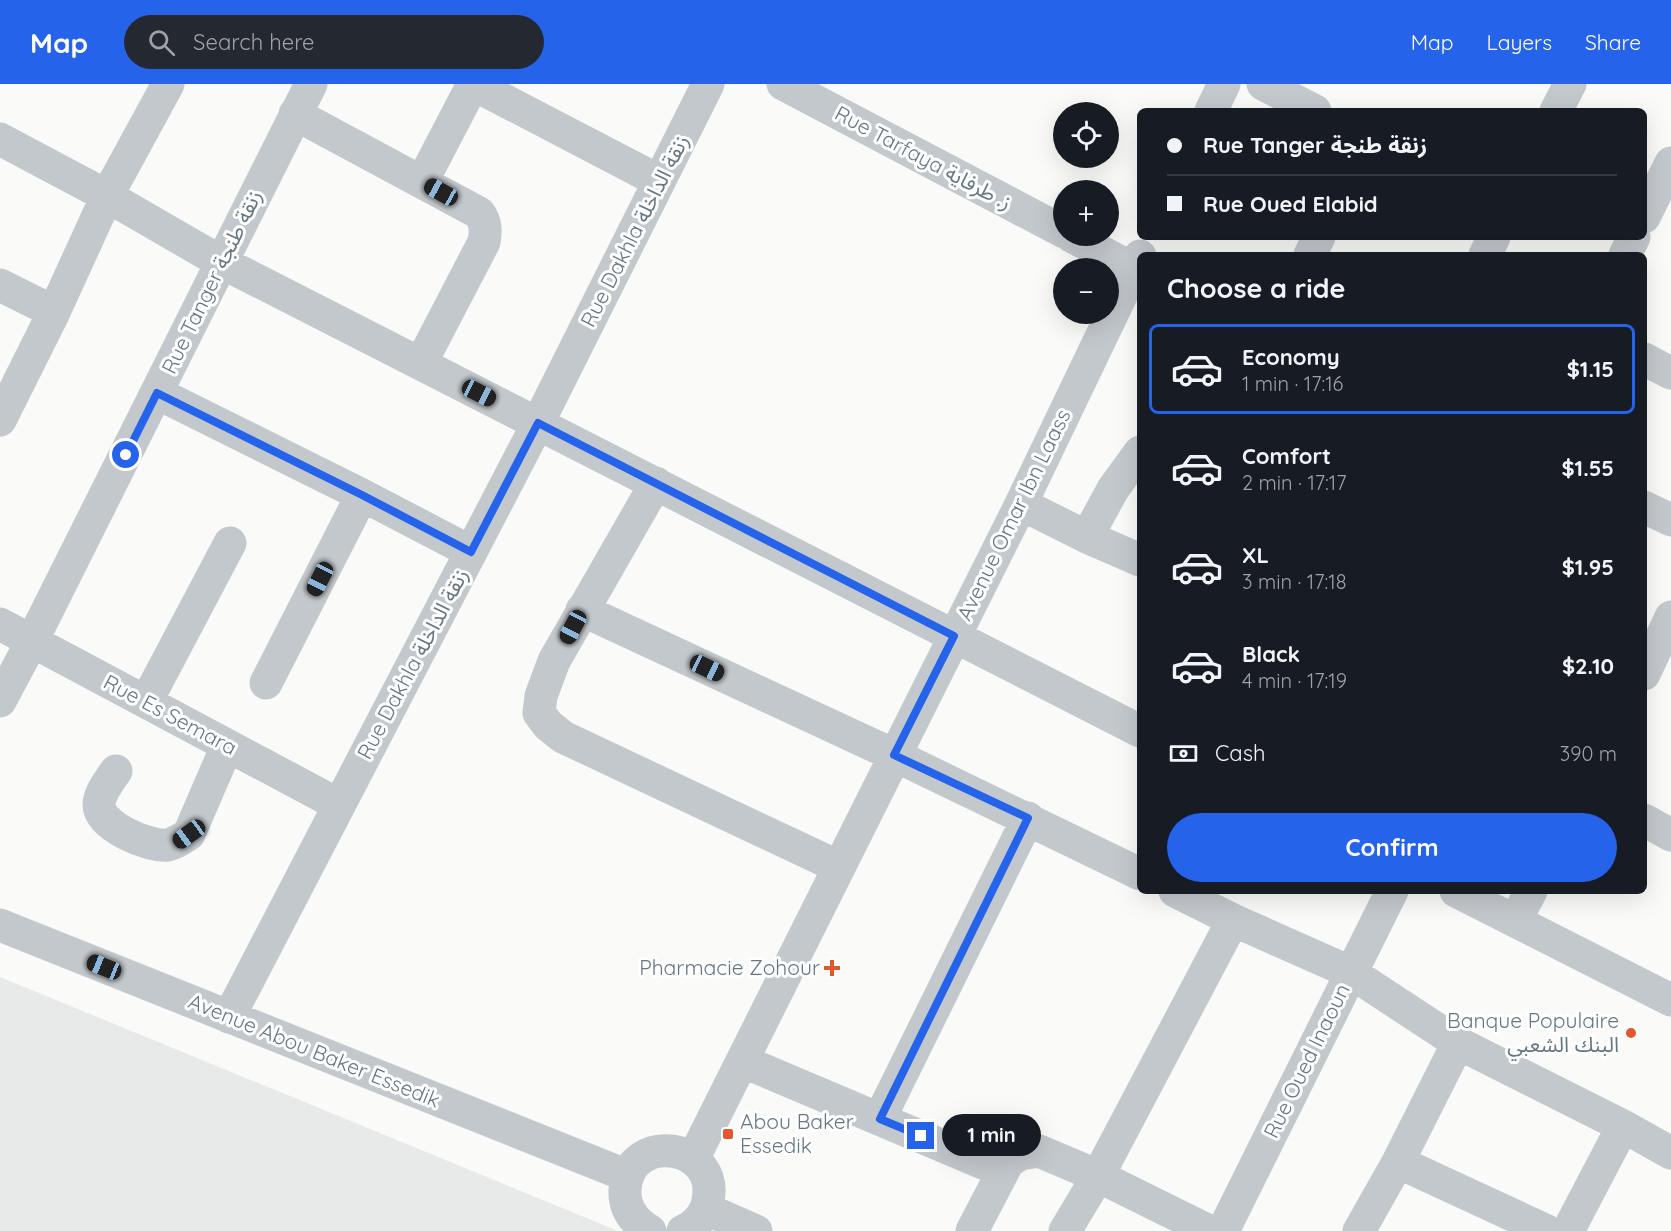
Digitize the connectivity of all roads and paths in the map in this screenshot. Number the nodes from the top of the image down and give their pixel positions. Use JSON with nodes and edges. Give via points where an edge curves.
{"nodes":[{"id":1,"x":168,"y":84,"type":"edge"},
{"id":2,"x":311,"y":84,"type":"edge"},
{"id":3,"x":473,"y":84,"type":"edge"},
{"id":4,"x":708,"y":84,"type":"edge"},
{"id":5,"x":783,"y":84,"type":"edge"},
{"id":6,"x":1224,"y":84,"type":"edge"},
{"id":7,"x":1263,"y":84,"type":"edge"},
{"id":8,"x":1212,"y":108,"type":"edge"},
{"id":9,"x":1309,"y":108,"type":"edge"},
{"id":10,"x":295,"y":114,"type":"junction"},
{"id":11,"x":0,"y":140,"type":"edge"},
{"id":12,"x":1671,"y":163,"type":"edge"},
{"id":13,"x":660,"y":181,"type":"junction"},
{"id":14,"x":422,"y":182,"type":"junction"},
{"id":15,"x":107,"y":196,"type":"junction"},
{"id":16,"x":1647,"y":211,"type":"edge"},
{"id":17,"x":1053,"y":226,"type":"edge"},
{"id":18,"x":1099,"y":246,"type":"edge"},
{"id":19,"x":1137,"y":260,"type":"edge"},
{"id":20,"x":221,"y":262,"type":"junction"},
{"id":21,"x":1137,"y":262,"type":"edge"},
{"id":22,"x":0,"y":285,"type":"edge"},
{"id":23,"x":54,"y":312,"type":"junction"},
{"id":24,"x":1647,"y":361,"type":"edge"},
{"id":25,"x":421,"y":363,"type":"junction"},
{"id":26,"x":1671,"y":373,"type":"edge"},
{"id":27,"x":157,"y":393,"type":"junction"},
{"id":28,"x":0,"y":420,"type":"edge"},
{"id":29,"x":538,"y":423,"type":"junction"},
{"id":30,"x":1137,"y":456,"type":"edge"},
{"id":31,"x":656,"y":483,"type":"junction"},
{"id":32,"x":362,"y":495,"type":"junction"},
{"id":33,"x":1021,"y":504,"type":"junction"},
{"id":34,"x":1647,"y":508,"type":"edge"},
{"id":35,"x":1671,"y":520,"type":"edge"},
{"id":36,"x":1087,"y":537,"type":"junction"},
{"id":37,"x":230,"y":543,"type":"dead end"},
{"id":38,"x":471,"y":552,"type":"junction"},
{"id":39,"x":1137,"y":559,"type":"edge"},
{"id":40,"x":582,"y":610,"type":"junction"},
{"id":41,"x":1671,"y":617,"type":"edge"},
{"id":42,"x":0,"y":624,"type":"edge"},
{"id":43,"x":954,"y":636,"type":"junction"},
{"id":44,"x":32,"y":641,"type":"junction"},
{"id":45,"x":1654,"y":656,"type":"edge"},
{"id":46,"x":266,"y":683,"type":"dead end"},
{"id":47,"x":0,"y":701,"type":"edge"},
{"id":48,"x":146,"y":702,"type":"junction"},
{"id":49,"x":1137,"y":729,"type":"edge"},
{"id":50,"x":227,"y":746,"type":"junction"},
{"id":51,"x":894,"y":755,"type":"junction"},
{"id":52,"x":116,"y":771,"type":"dead end"},
{"id":53,"x":339,"y":805,"type":"junction"},
{"id":54,"x":1028,"y":818,"type":"junction"},
{"id":55,"x":1647,"y":822,"type":"edge"},
{"id":56,"x":1671,"y":835,"type":"edge"},
{"id":57,"x":839,"y":867,"type":"junction"},
{"id":58,"x":1137,"y":872,"type":"edge"},
{"id":59,"x":1181,"y":894,"type":"edge"},
{"id":60,"x":1390,"y":894,"type":"edge"},
{"id":61,"x":1462,"y":894,"type":"edge"},
{"id":62,"x":1529,"y":894,"type":"edge"},
{"id":63,"x":1233,"y":920,"type":"junction"},
{"id":64,"x":1515,"y":921,"type":"junction"},
{"id":65,"x":0,"y":925,"type":"edge"},
{"id":66,"x":1350,"y":972,"type":"junction"},
{"id":67,"x":1671,"y":1000,"type":"edge"},
{"id":68,"x":229,"y":1017,"type":"junction"},
{"id":69,"x":1458,"y":1043,"type":"junction"},
{"id":70,"x":742,"y":1061,"type":"junction"},
{"id":71,"x":880,"y":1119,"type":"junction"},
{"id":72,"x":1623,"y":1126,"type":"junction"},
{"id":73,"x":1671,"y":1153,"type":"edge"},
{"id":74,"x":693,"y":1159,"type":"junction"},
{"id":75,"x":1398,"y":1162,"type":"junction"},
{"id":76,"x":1002,"y":1172,"type":"junction"},
{"id":77,"x":628,"y":1176,"type":"junction"},
{"id":78,"x":1098,"y":1176,"type":"junction"},
{"id":79,"x":694,"y":1220,"type":"edge"},
{"id":80,"x":650,"y":1231,"type":"edge"},
{"id":81,"x":756,"y":1231,"type":"edge"},
{"id":82,"x":972,"y":1231,"type":"edge"},
{"id":83,"x":1065,"y":1231,"type":"edge"},
{"id":84,"x":1209,"y":1231,"type":"edge"},
{"id":85,"x":1223,"y":1231,"type":"edge"},
{"id":86,"x":1359,"y":1231,"type":"edge"},
{"id":87,"x":1547,"y":1231,"type":"edge"},
{"id":88,"x":1568,"y":1231,"type":"edge"}],
"edges":[{"from":1,"to":15,"type":"street"},
{"from":2,"to":10,"type":"street","name":"Rue Tanger زنقة طنجة"},
{"from":3,"to":13,"type":"street"},
{"from":3,"to":14,"type":"street"},
{"from":4,"to":13,"type":"street","name":"Rue Dakhla زنقة الداخلة"},
{"from":5,"to":17,"type":"street","name":"Rue Tarfaya ز. طرفاية"},
{"from":6,"to":8,"type":"street"},
{"from":7,"to":9,"type":"street"},
{"from":10,"to":14,"type":"street"},
{"from":10,"to":20,"type":"street","name":"Rue Tanger زنقة طنجة"},
{"from":11,"to":15,"type":"street"},
{"from":12,"to":16,"type":"street"},
{"from":13,"to":29,"type":"street","name":"Rue Dakhla زنقة الداخلة"},
{"from":14,"to":25,"type":"street","via":[[479,213],[485,231],[484,242]]},
{"from":15,"to":20,"type":"street"},
{"from":15,"to":23,"type":"street"},
{"from":18,"to":19,"type":"street"},
{"from":20,"to":25,"type":"street"},
{"from":20,"to":27,"type":"street","name":"Rue Tanger زنقة طنجة"},
{"from":21,"to":33,"type":"street","name":"Avenue Omar Ibn Laass"},
{"from":22,"to":23,"type":"street"},
{"from":23,"to":28,"type":"street"},
{"from":24,"to":26,"type":"street"},
{"from":25,"to":29,"type":"street"},
{"from":27,"to":32,"type":"street"},
{"from":27,"to":44,"type":"street","name":"Rue Tanger زنقة طنجة"},
{"from":29,"to":31,"type":"street"},
{"from":29,"to":38,"type":"street","name":"Rue Dakhla زنقة الداخلة"},
{"from":30,"to":36,"type":"street","via":[[1113,489]]},
{"from":31,"to":40,"type":"street"},
{"from":31,"to":43,"type":"street"},
{"from":32,"to":38,"type":"street"},
{"from":32,"to":46,"type":"street"},
{"from":33,"to":36,"type":"street"},
{"from":33,"to":43,"type":"street","name":"Avenue Omar Ibn Laass"},
{"from":34,"to":35,"type":"street"},
{"from":36,"to":39,"type":"street"},
{"from":37,"to":48,"type":"street"},
{"from":38,"to":53,"type":"street","name":"Rue Dakhla زنقة الداخلة"},
{"from":40,"to":51,"type":"street"},
{"from":40,"to":57,"type":"street","via":[[554,661],[541,696],[539,712],[548,725],[562,737]]},
{"from":41,"to":45,"type":"street"},
{"from":42,"to":44,"type":"street","name":"Rue Es Semara"},
{"from":43,"to":49,"type":"street"},
{"from":43,"to":51,"type":"street","name":"Avenue Omar Ibn Laass"},
{"from":44,"to":47,"type":"street","name":"Rue Tanger زنقة طنجة"},
{"from":44,"to":48,"type":"street","name":"Rue Es Semara"},
{"from":48,"to":50,"type":"street","name":"Rue Es Semara"},
{"from":50,"to":52,"type":"street","via":[[189,834],[178,842],[142,842],[111,824],[102,814],[102,794]]},
{"from":50,"to":53,"type":"street","name":"Rue Es Semara"},
{"from":51,"to":54,"type":"street"},
{"from":51,"to":57,"type":"street","name":"Avenue Omar Ibn Laass"},
{"from":53,"to":68,"type":"street","name":"Rue Dakhla زنقة الداخلة"},
{"from":54,"to":58,"type":"street"},
{"from":54,"to":71,"type":"street"},
{"from":55,"to":56,"type":"street"},
{"from":57,"to":70,"type":"street","name":"Avenue Omar Ibn Laass"},
{"from":59,"to":63,"type":"street"},
{"from":60,"to":66,"type":"street","name":"Rue Oued Inaoun"},
{"from":61,"to":64,"type":"street"},
{"from":62,"to":64,"type":"street"},
{"from":63,"to":66,"type":"street"},
{"from":63,"to":78,"type":"street"},
{"from":64,"to":67,"type":"street"},
{"from":65,"to":68,"type":"street","name":"Avenue Abou Baker Essedik"},
{"from":66,"to":69,"type":"street"},
{"from":66,"to":85,"type":"street","name":"Rue Oued Inaoun"},
{"from":68,"to":77,"type":"street","name":"Avenue Abou Baker Essedik"},
{"from":69,"to":72,"type":"street"},
{"from":69,"to":75,"type":"street"},
{"from":70,"to":71,"type":"street"},
{"from":70,"to":74,"type":"street","name":"Avenue Omar Ibn Laass"},
{"from":71,"to":76,"type":"street"},
{"from":72,"to":73,"type":"street"},
{"from":72,"to":88,"type":"street"},
{"from":74,"to":77,"type":"street","via":[[669,1149],[656,1151],[644,1156]]},
{"from":74,"to":79,"type":"street","via":[[703,1169],[709,1197]]},
{"from":75,"to":86,"type":"street"},
{"from":75,"to":87,"type":"street"},
{"from":76,"to":78,"type":"street","via":[[1020,1154],[1038,1151]]},
{"from":76,"to":82,"type":"street"},
{"from":77,"to":80,"type":"street","via":[[626,1202],[639,1224]]},
{"from":78,"to":83,"type":"street"},
{"from":78,"to":84,"type":"street"},
{"from":79,"to":81,"type":"street"}]}
